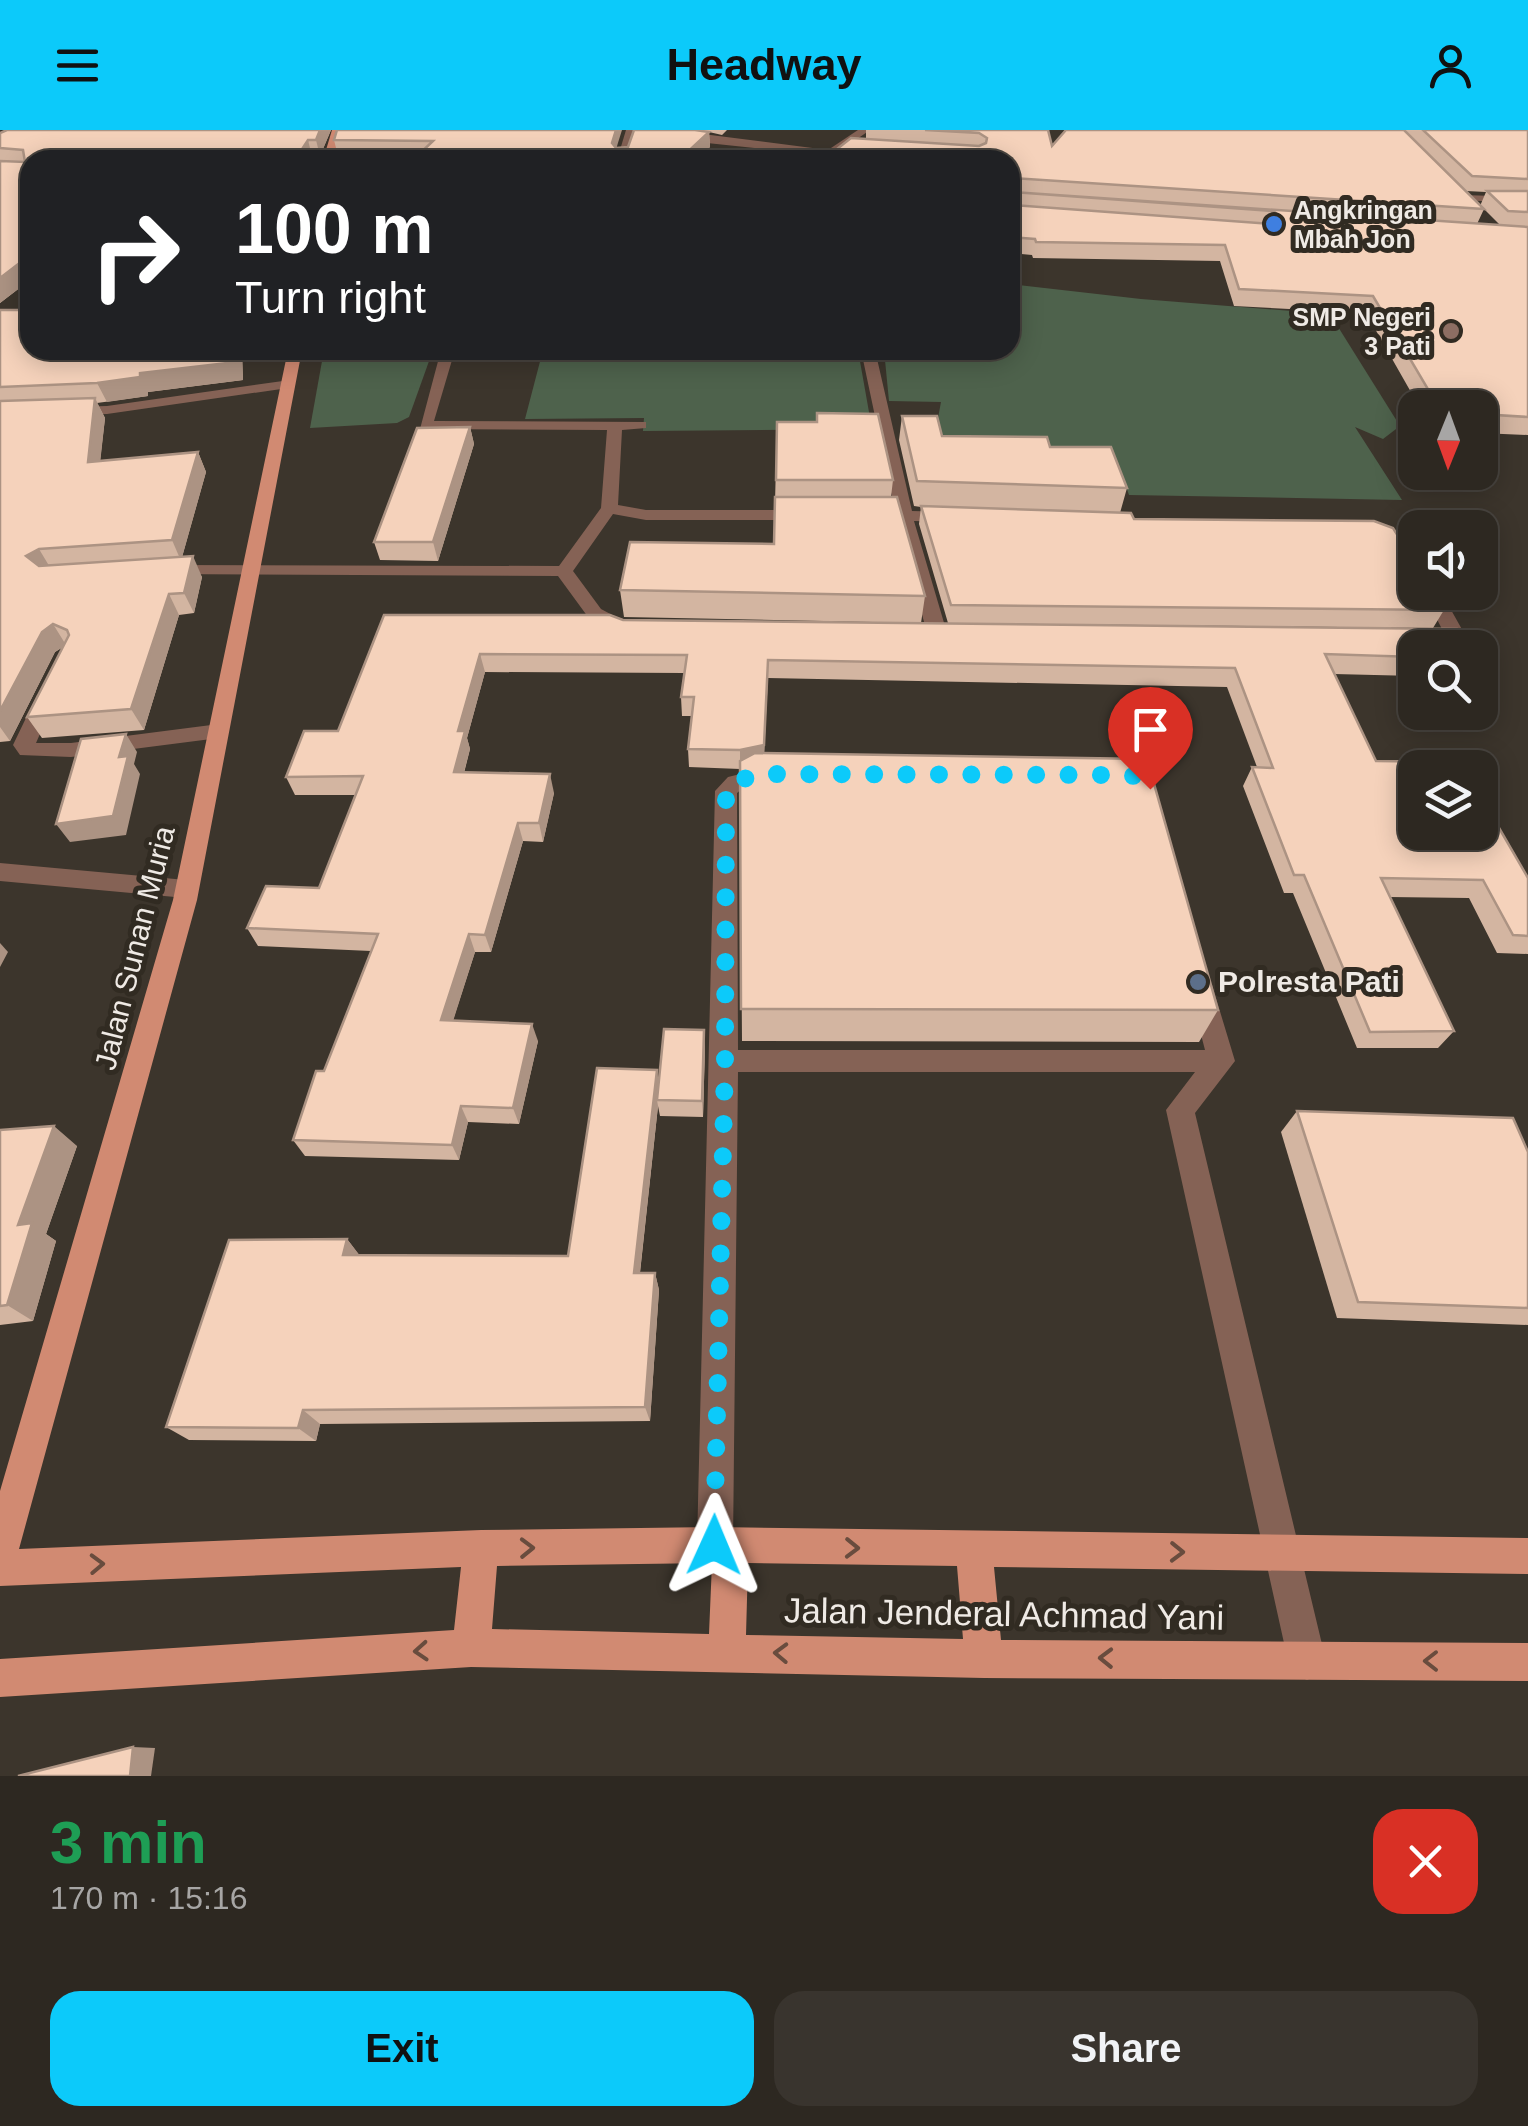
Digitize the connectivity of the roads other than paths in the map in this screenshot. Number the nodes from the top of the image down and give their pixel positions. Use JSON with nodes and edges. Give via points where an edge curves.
{"nodes":[{"id":1,"x":676,"y":130,"type":"edge"},
{"id":2,"x":734,"y":130,"type":"edge"},
{"id":3,"x":865,"y":130,"type":"edge"},
{"id":4,"x":719,"y":140,"type":"junction"},
{"id":5,"x":859,"y":148,"type":"edge"},
{"id":6,"x":804,"y":150,"type":"edge"},
{"id":7,"x":834,"y":150,"type":"edge"},
{"id":8,"x":847,"y":150,"type":"edge"},
{"id":9,"x":1449,"y":184,"type":"edge"},
{"id":10,"x":1463,"y":198,"type":"junction"},
{"id":11,"x":1528,"y":200,"type":"edge"},
{"id":12,"x":1474,"y":210,"type":"edge"},
{"id":13,"x":294,"y":360,"type":"edge"},
{"id":14,"x":445,"y":360,"type":"edge"},
{"id":15,"x":870,"y":360,"type":"edge"},
{"id":16,"x":290,"y":384,"type":"junction"},
{"id":17,"x":0,"y":413,"type":"edge"},
{"id":18,"x":615,"y":425,"type":"junction"},
{"id":19,"x":641,"y":425,"type":"dead end"},
{"id":20,"x":610,"y":508,"type":"junction"},
{"id":21,"x":824,"y":515,"type":"edge"},
{"id":22,"x":844,"y":515,"type":"edge"},
{"id":23,"x":904,"y":515,"type":"junction"},
{"id":24,"x":962,"y":517,"type":"edge"},
{"id":25,"x":1349,"y":530,"type":"edge"},
{"id":26,"x":1398,"y":540,"type":"edge"},
{"id":27,"x":253,"y":568,"type":"junction"},
{"id":28,"x":564,"y":571,"type":"junction"},
{"id":29,"x":145,"y":572,"type":"edge"},
{"id":30,"x":644,"y":629,"type":"edge"},
{"id":31,"x":937,"y":634,"type":"edge"},
{"id":32,"x":61,"y":668,"type":"edge"},
{"id":33,"x":220,"y":730,"type":"junction"},
{"id":34,"x":796,"y":774,"type":"edge"},
{"id":35,"x":0,"y":872,"type":"edge"},
{"id":36,"x":186,"y":888,"type":"junction"},
{"id":37,"x":1196,"y":966,"type":"edge"},
{"id":38,"x":725,"y":1061,"type":"junction"},
{"id":39,"x":1221,"y":1061,"type":"junction"},
{"id":40,"x":723,"y":1545,"type":"junction"},
{"id":41,"x":480,"y":1548,"type":"junction"},
{"id":42,"x":974,"y":1550,"type":"junction"},
{"id":43,"x":0,"y":1553,"type":"edge"},
{"id":44,"x":1281,"y":1553,"type":"junction"},
{"id":45,"x":1528,"y":1556,"type":"edge"},
{"id":46,"x":0,"y":1568,"type":"edge"},
{"id":47,"x":471,"y":1648,"type":"junction"},
{"id":48,"x":727,"y":1652,"type":"junction"},
{"id":49,"x":984,"y":1659,"type":"junction"},
{"id":50,"x":1306,"y":1661,"type":"junction"},
{"id":51,"x":1528,"y":1662,"type":"edge"},
{"id":52,"x":0,"y":1678,"type":"edge"}],
"edges":[{"from":1,"to":4,"type":"street"},
{"from":2,"to":4,"type":"street"},
{"from":3,"to":7,"type":"street"},
{"from":4,"to":6,"type":"street"},
{"from":5,"to":8,"type":"street"},
{"from":9,"to":10,"type":"street"},
{"from":10,"to":11,"type":"street"},
{"from":10,"to":12,"type":"street"},
{"from":13,"to":16,"type":"main road","name":"Jalan Sunan Muria"},
{"from":14,"to":18,"type":"street","via":[[425,426]]},
{"from":15,"to":23,"type":"street"},
{"from":16,"to":17,"type":"street","via":[[107,410]]},
{"from":16,"to":27,"type":"main road","name":"Jalan Sunan Muria"},
{"from":18,"to":19,"type":"street"},
{"from":18,"to":20,"type":"street"},
{"from":20,"to":21,"type":"street","via":[[646,515]]},
{"from":20,"to":28,"type":"street"},
{"from":22,"to":23,"type":"street"},
{"from":23,"to":24,"type":"street"},
{"from":23,"to":31,"type":"street"},
{"from":25,"to":26,"type":"street"},
{"from":27,"to":28,"type":"street"},
{"from":27,"to":29,"type":"street"},
{"from":27,"to":33,"type":"main road","name":"Jalan Sunan Muria"},
{"from":28,"to":30,"type":"street","via":[[605,624]]},
{"from":32,"to":33,"type":"street","via":[[26,736],[28,750]]},
{"from":33,"to":36,"type":"main road","name":"Jalan Sunan Muria"},
{"from":34,"to":38,"type":"street","via":[[757,774],[726,791]]},
{"from":35,"to":36,"type":"street"},
{"from":36,"to":43,"type":"main road","name":"Jalan Sunan Muria"},
{"from":37,"to":39,"type":"street"},
{"from":38,"to":39,"type":"street"},
{"from":38,"to":40,"type":"street"},
{"from":39,"to":44,"type":"street","via":[[1180,1110]]},
{"from":41,"to":40,"type":"main road","name":"Jalan Jenderal Achmad Yani","one_way":true},
{"from":40,"to":42,"type":"main road","name":"Jalan Jenderal Achmad Yani","one_way":true},
{"from":40,"to":48,"type":"main road"},
{"from":46,"to":41,"type":"main road","name":"Jalan Jenderal Achmad Yani","one_way":true},
{"from":41,"to":47,"type":"main road"},
{"from":42,"to":44,"type":"main road","name":"Jalan Jenderal Achmad Yani","one_way":true},
{"from":42,"to":49,"type":"main road"},
{"from":44,"to":45,"type":"main road","name":"Jalan Jenderal Achmad Yani"},
{"from":44,"to":50,"type":"street"},
{"from":47,"to":48,"type":"main road","name":"Jalan Jenderal Achmad Yani"},
{"from":47,"to":52,"type":"main road","name":"Jalan Jenderal Achmad Yani","one_way":true},
{"from":49,"to":48,"type":"main road","name":"Jalan Jenderal Achmad Yani","one_way":true},
{"from":50,"to":49,"type":"main road","name":"Jalan Jenderal Achmad Yani","one_way":true},
{"from":51,"to":50,"type":"main road","name":"Jalan Jenderal Achmad Yani","one_way":true}]}
